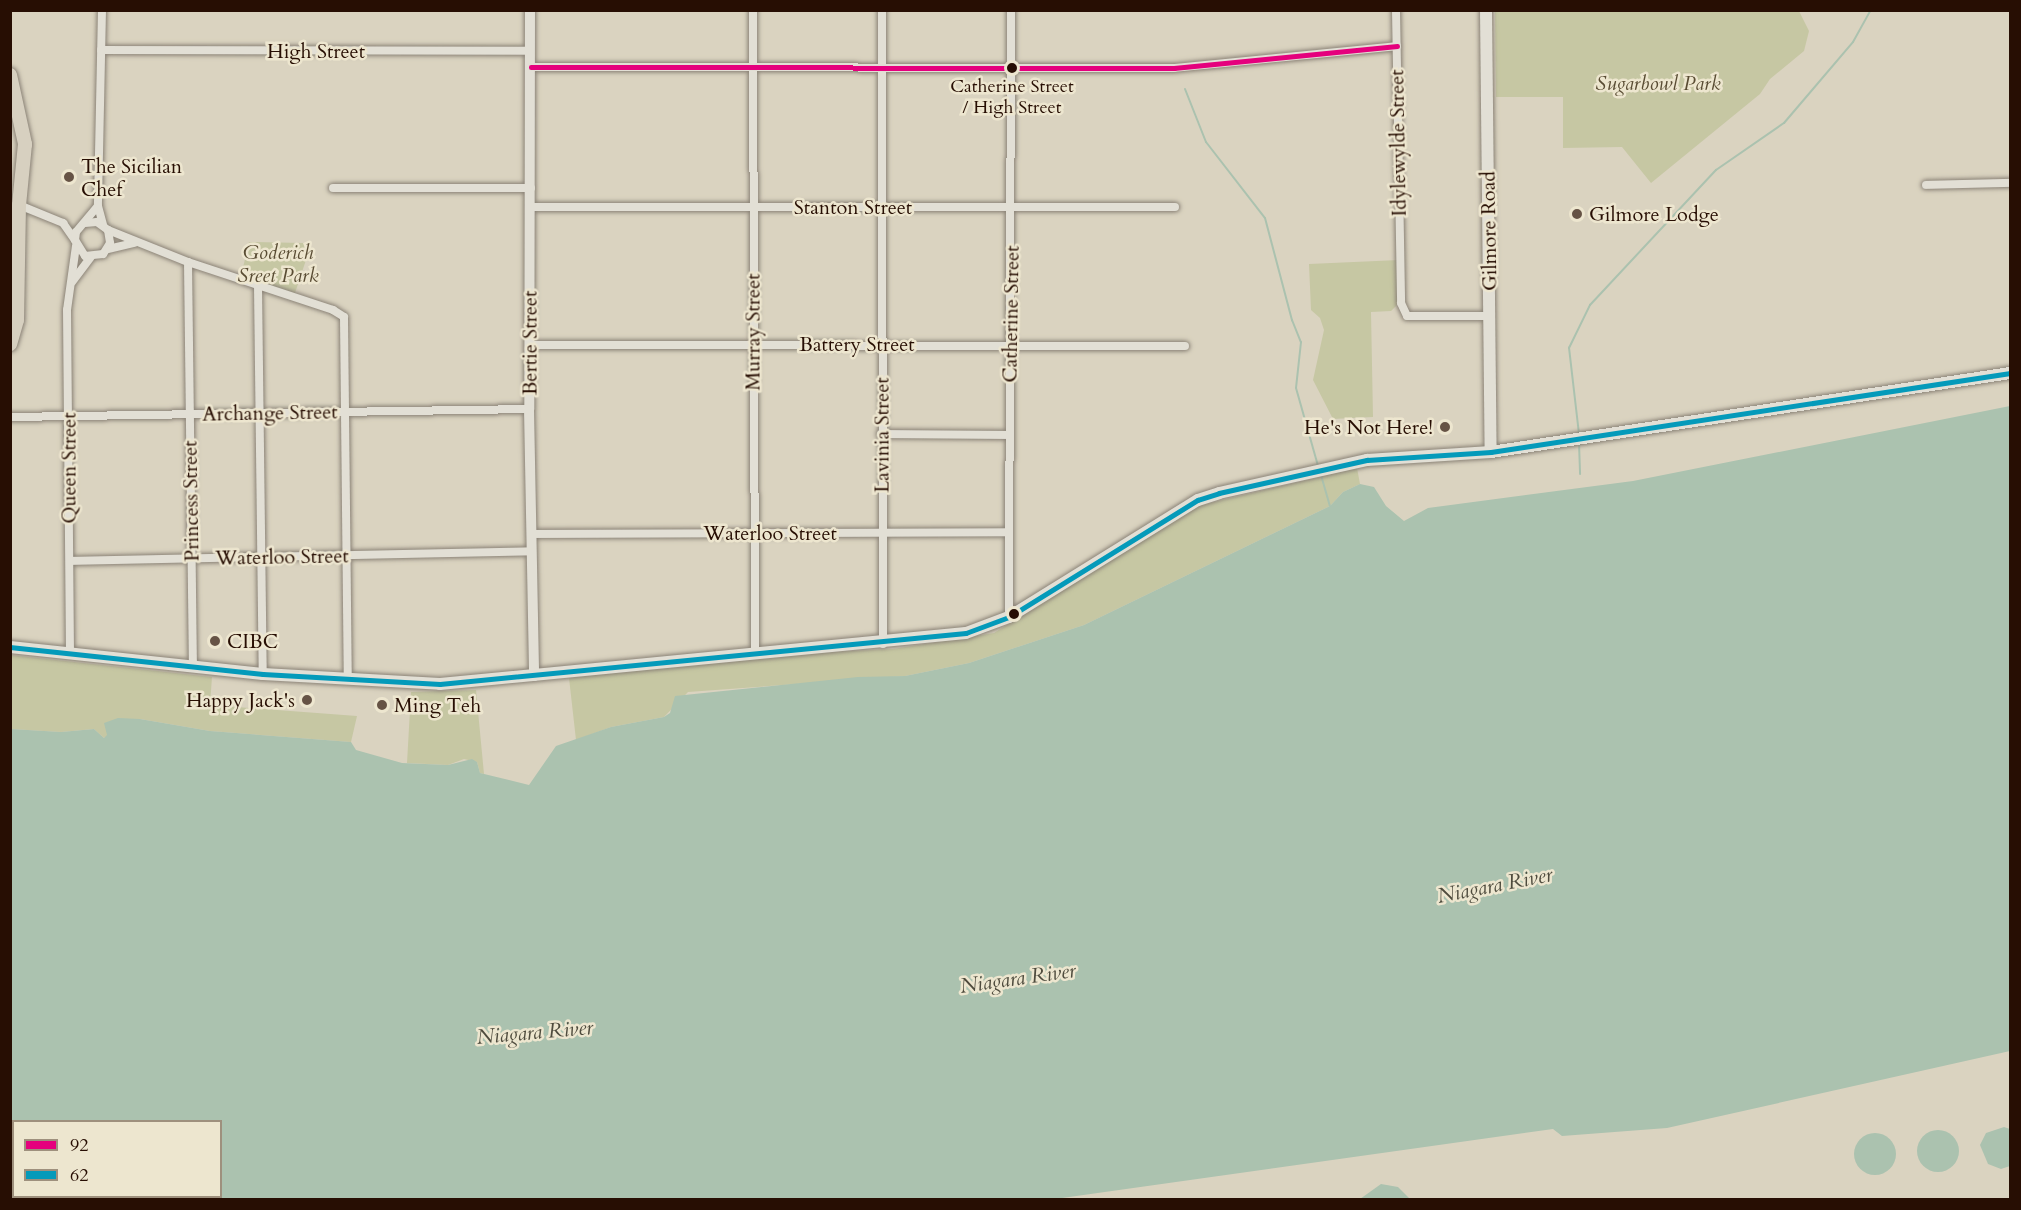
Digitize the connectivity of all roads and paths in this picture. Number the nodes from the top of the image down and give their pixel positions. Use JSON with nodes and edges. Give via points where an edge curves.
{"nodes":[{"id":1,"x":102,"y":10,"type":"edge"},
{"id":2,"x":530,"y":10,"type":"edge"},
{"id":3,"x":753,"y":10,"type":"edge"},
{"id":4,"x":882,"y":10,"type":"edge"},
{"id":5,"x":1011,"y":10,"type":"edge"},
{"id":6,"x":1396,"y":10,"type":"edge"},
{"id":7,"x":1486,"y":10,"type":"edge"},
{"id":8,"x":1396,"y":46,"type":"junction"},
{"id":9,"x":101,"y":50,"type":"junction"},
{"id":10,"x":531,"y":51,"type":"junction"},
{"id":11,"x":882,"y":65,"type":"junction"},
{"id":12,"x":753,"y":66,"type":"junction"},
{"id":13,"x":531,"y":67,"type":"junction"},
{"id":14,"x":1012,"y":67,"type":"junction"},
{"id":15,"x":10,"y":75,"type":"edge"},
{"id":16,"x":2010,"y":183,"type":"edge"},
{"id":17,"x":1926,"y":185,"type":"dead end"},
{"id":18,"x":333,"y":188,"type":"dead end"},
{"id":19,"x":531,"y":188,"type":"junction"},
{"id":20,"x":19,"y":205,"type":"junction"},
{"id":21,"x":98,"y":206,"type":"junction"},
{"id":22,"x":1012,"y":206,"type":"junction"},
{"id":23,"x":531,"y":207,"type":"junction"},
{"id":24,"x":753,"y":207,"type":"junction"},
{"id":25,"x":882,"y":207,"type":"junction"},
{"id":26,"x":1175,"y":207,"type":"dead end"},
{"id":27,"x":63,"y":223,"type":"junction"},
{"id":28,"x":83,"y":224,"type":"junction"},
{"id":29,"x":106,"y":228,"type":"junction"},
{"id":30,"x":75,"y":243,"type":"junction"},
{"id":31,"x":135,"y":243,"type":"junction"},
{"id":32,"x":108,"y":249,"type":"junction"},
{"id":33,"x":91,"y":257,"type":"junction"},
{"id":34,"x":188,"y":262,"type":"junction"},
{"id":35,"x":72,"y":283,"type":"junction"},
{"id":36,"x":258,"y":286,"type":"junction"},
{"id":37,"x":1491,"y":316,"type":"junction"},
{"id":38,"x":1012,"y":343,"type":"junction"},
{"id":39,"x":10,"y":344,"type":"edge"},
{"id":40,"x":752,"y":344,"type":"junction"},
{"id":41,"x":881,"y":344,"type":"junction"},
{"id":42,"x":530,"y":345,"type":"junction"},
{"id":43,"x":1185,"y":346,"type":"dead end"},
{"id":44,"x":2010,"y":373,"type":"edge"},
{"id":45,"x":529,"y":410,"type":"junction"},
{"id":46,"x":346,"y":412,"type":"junction"},
{"id":47,"x":259,"y":413,"type":"junction"},
{"id":48,"x":190,"y":414,"type":"junction"},
{"id":49,"x":69,"y":415,"type":"junction"},
{"id":50,"x":10,"y":417,"type":"edge"},
{"id":51,"x":881,"y":434,"type":"junction"},
{"id":52,"x":1009,"y":435,"type":"junction"},
{"id":53,"x":1491,"y":452,"type":"junction"},
{"id":54,"x":1009,"y":532,"type":"junction"},
{"id":55,"x":753,"y":533,"type":"junction"},
{"id":56,"x":882,"y":533,"type":"junction"},
{"id":57,"x":531,"y":534,"type":"junction"},
{"id":58,"x":531,"y":551,"type":"junction"},
{"id":59,"x":348,"y":556,"type":"junction"},
{"id":60,"x":261,"y":557,"type":"junction"},
{"id":61,"x":192,"y":559,"type":"junction"},
{"id":62,"x":70,"y":561,"type":"junction"},
{"id":63,"x":1009,"y":616,"type":"junction"},
{"id":64,"x":884,"y":644,"type":"junction"},
{"id":65,"x":10,"y":647,"type":"edge"},
{"id":66,"x":70,"y":653,"type":"junction"},
{"id":67,"x":755,"y":653,"type":"junction"},
{"id":68,"x":193,"y":668,"type":"junction"},
{"id":69,"x":263,"y":674,"type":"junction"},
{"id":70,"x":534,"y":676,"type":"junction"},
{"id":71,"x":348,"y":680,"type":"junction"}],
"edges":[{"from":1,"to":9,"type":"street"},
{"from":2,"to":10,"type":"street","name":"Bertie Street"},
{"from":3,"to":12,"type":"street","name":"Murray Street"},
{"from":4,"to":11,"type":"street","name":"Lavinia Street"},
{"from":5,"to":14,"type":"street","name":"Catherine Street"},
{"from":6,"to":8,"type":"street","name":"Idylewylde Street"},
{"from":7,"to":37,"type":"main road","name":"Gilmore Road"},
{"from":8,"to":14,"type":"street","via":[[1214,66]]},
{"from":8,"to":37,"type":"street","name":"Idylewylde Street","via":[[1401,303],[1407,316]]},
{"from":9,"to":10,"type":"street","name":"High Street"},
{"from":9,"to":21,"type":"street"},
{"from":10,"to":13,"type":"street","name":"Bertie Street"},
{"from":11,"to":12,"type":"street"},
{"from":11,"to":14,"type":"street"},
{"from":11,"to":25,"type":"street","name":"Lavinia Street"},
{"from":12,"to":13,"type":"street"},
{"from":12,"to":24,"type":"street","name":"Murray Street"},
{"from":13,"to":19,"type":"street","name":"Bertie Street"},
{"from":14,"to":22,"type":"street","name":"Catherine Street"},
{"from":15,"to":20,"type":"highway","via":[[24,133]]},
{"from":16,"to":17,"type":"street"},
{"from":18,"to":19,"type":"street"},
{"from":19,"to":23,"type":"street","name":"Bertie Street"},
{"from":20,"to":27,"type":"street"},
{"from":20,"to":39,"type":"highway","via":[[18,308]]},
{"from":21,"to":28,"type":"street"},
{"from":21,"to":29,"type":"street"},
{"from":22,"to":25,"type":"street","name":"Stanton Street"},
{"from":22,"to":26,"type":"street","name":"Stanton Street"},
{"from":22,"to":38,"type":"street","name":"Catherine Street"},
{"from":23,"to":24,"type":"street","name":"Stanton Street"},
{"from":23,"to":42,"type":"street","name":"Bertie Street"},
{"from":24,"to":25,"type":"street","name":"Stanton Street"},
{"from":24,"to":40,"type":"street","name":"Murray Street"},
{"from":25,"to":41,"type":"street","name":"Lavinia Street"},
{"from":27,"to":28,"type":"street"},
{"from":27,"to":30,"type":"street"},
{"from":28,"to":29,"type":"street"},
{"from":28,"to":30,"type":"street"},
{"from":29,"to":31,"type":"street"},
{"from":29,"to":32,"type":"street"},
{"from":30,"to":33,"type":"street"},
{"from":30,"to":35,"type":"street","name":"Queen Street"},
{"from":31,"to":32,"type":"street"},
{"from":31,"to":34,"type":"street"},
{"from":32,"to":33,"type":"street"},
{"from":33,"to":35,"type":"street","name":"Queen Street"},
{"from":34,"to":36,"type":"street"},
{"from":34,"to":48,"type":"street","name":"Princess Street"},
{"from":35,"to":49,"type":"street","name":"Queen Street","via":[[67,310]]},
{"from":36,"to":46,"type":"street","via":[[333,310],[344,320]]},
{"from":36,"to":47,"type":"street"},
{"from":37,"to":53,"type":"main road","name":"Gilmore Road"},
{"from":38,"to":41,"type":"street","name":"Battery Street"},
{"from":38,"to":43,"type":"street","name":"Battery Street"},
{"from":38,"to":52,"type":"street","name":"Catherine Street"},
{"from":40,"to":41,"type":"street","name":"Battery Street"},
{"from":40,"to":42,"type":"street","name":"Battery Street"},
{"from":40,"to":55,"type":"street","name":"Murray Street"},
{"from":41,"to":51,"type":"street","name":"Lavinia Street"},
{"from":42,"to":45,"type":"street","name":"Bertie Street"},
{"from":44,"to":53,"type":"main road"},
{"from":45,"to":46,"type":"street","name":"Archange Street"},
{"from":45,"to":57,"type":"street","name":"Bertie Street"},
{"from":46,"to":47,"type":"street","name":"Archange Street"},
{"from":46,"to":59,"type":"street"},
{"from":47,"to":48,"type":"street","name":"Archange Street"},
{"from":47,"to":60,"type":"street"},
{"from":48,"to":49,"type":"street","name":"Archange Street"},
{"from":48,"to":61,"type":"street","name":"Princess Street"},
{"from":49,"to":50,"type":"street","name":"Archange Street"},
{"from":49,"to":62,"type":"street","name":"Queen Street"},
{"from":51,"to":52,"type":"street"},
{"from":51,"to":56,"type":"street","name":"Lavinia Street"},
{"from":52,"to":54,"type":"street","name":"Catherine Street"},
{"from":53,"to":63,"type":"main road","via":[[1367,460],[1219,493],[1194,502]]},
{"from":54,"to":56,"type":"street","name":"Waterloo Street"},
{"from":54,"to":63,"type":"street","name":"Catherine Street"},
{"from":55,"to":56,"type":"street","name":"Waterloo Street"},
{"from":55,"to":57,"type":"street","name":"Waterloo Street"},
{"from":55,"to":67,"type":"street","name":"Murray Street"},
{"from":56,"to":64,"type":"street","name":"Lavinia Street"},
{"from":57,"to":58,"type":"street","name":"Bertie Street"},
{"from":58,"to":59,"type":"street","name":"Waterloo Street"},
{"from":58,"to":70,"type":"street","name":"Bertie Street"},
{"from":59,"to":60,"type":"street","name":"Waterloo Street"},
{"from":59,"to":71,"type":"street"},
{"from":60,"to":61,"type":"street","name":"Waterloo Street"},
{"from":60,"to":69,"type":"street"},
{"from":61,"to":62,"type":"street","name":"Waterloo Street"},
{"from":61,"to":68,"type":"street","name":"Princess Street"},
{"from":62,"to":66,"type":"street","name":"Queen Street"},
{"from":63,"to":64,"type":"main road","via":[[966,633]]},
{"from":64,"to":67,"type":"main road"},
{"from":65,"to":66,"type":"main road"},
{"from":66,"to":68,"type":"main road"},
{"from":67,"to":70,"type":"main road"},
{"from":68,"to":69,"type":"main road"},
{"from":69,"to":71,"type":"main road"},
{"from":70,"to":71,"type":"main road","via":[[440,684]]}]}
